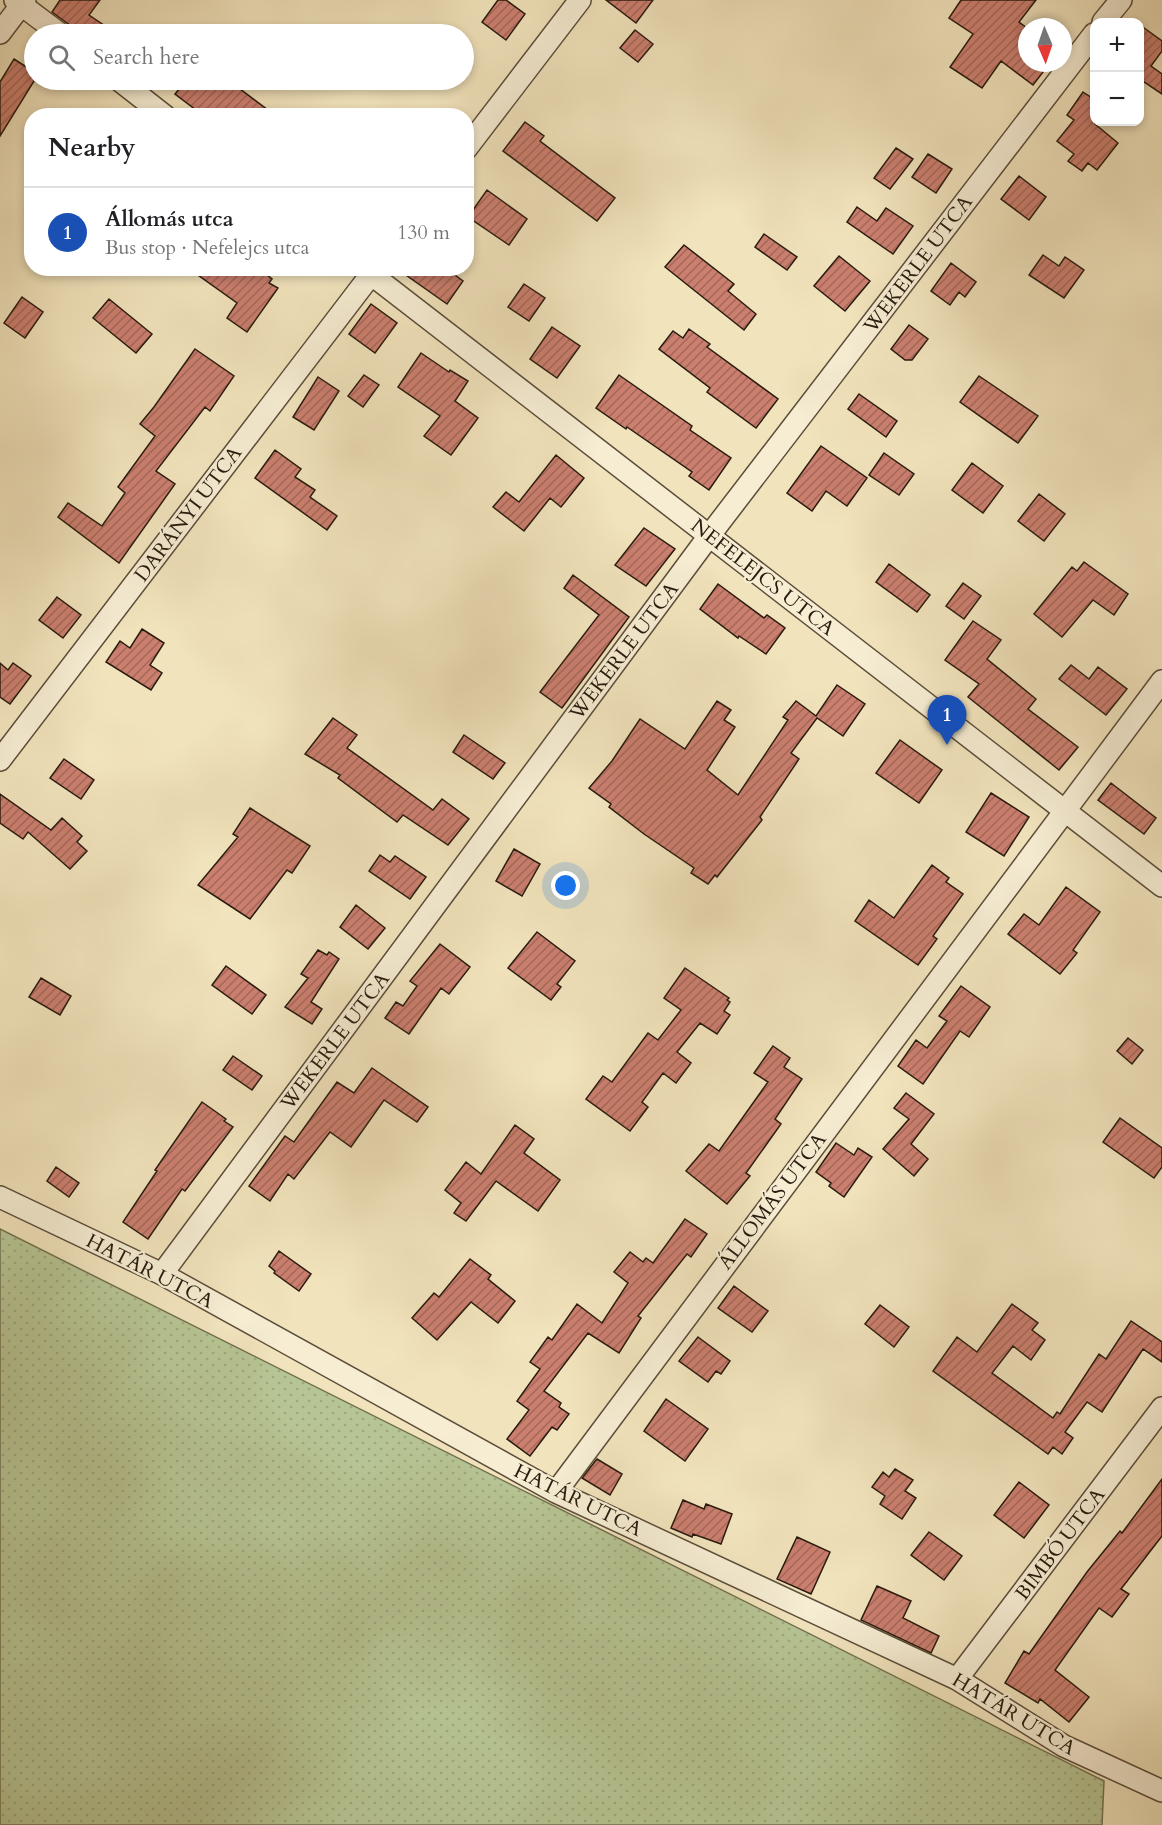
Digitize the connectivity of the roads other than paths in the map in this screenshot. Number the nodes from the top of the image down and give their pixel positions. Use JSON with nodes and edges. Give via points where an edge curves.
{"nodes":[{"id":1,"x":580,"y":0,"type":"edge"},
{"id":2,"x":1121,"y":0,"type":"edge"},
{"id":3,"x":21,"y":2,"type":"edge"},
{"id":4,"x":1106,"y":18,"type":"edge"},
{"id":5,"x":48,"y":24,"type":"edge"},
{"id":6,"x":0,"y":33,"type":"edge"},
{"id":7,"x":1090,"y":41,"type":"edge"},
{"id":8,"x":131,"y":90,"type":"edge"},
{"id":9,"x":155,"y":108,"type":"edge"},
{"id":10,"x":474,"y":139,"type":"edge"},
{"id":11,"x":366,"y":276,"type":"edge"},
{"id":12,"x":376,"y":276,"type":"edge"},
{"id":13,"x":710,"y":536,"type":"junction"},
{"id":14,"x":1162,"y":681,"type":"edge"},
{"id":15,"x":0,"y":760,"type":"edge"},
{"id":16,"x":1064,"y":810,"type":"junction"},
{"id":17,"x":1162,"y":886,"type":"edge"},
{"id":18,"x":0,"y":1197,"type":"edge"},
{"id":19,"x":162,"y":1274,"type":"junction"},
{"id":20,"x":1162,"y":1408,"type":"edge"},
{"id":21,"x":556,"y":1492,"type":"junction"},
{"id":22,"x":957,"y":1679,"type":"junction"},
{"id":23,"x":1162,"y":1791,"type":"edge"}],
"edges":[{"from":1,"to":10,"type":"street"},
{"from":2,"to":4,"type":"street"},
{"from":3,"to":5,"type":"street"},
{"from":3,"to":6,"type":"street"},
{"from":7,"to":13,"type":"street","name":"WEKERLE UTCA"},
{"from":8,"to":9,"type":"street"},
{"from":11,"to":15,"type":"street","name":"DARÁNYI UTCA"},
{"from":12,"to":13,"type":"street","name":"NEFELEJCS UTCA"},
{"from":13,"to":16,"type":"street","name":"NEFELEJCS UTCA"},
{"from":13,"to":19,"type":"street","name":"WEKERLE UTCA"},
{"from":14,"to":16,"type":"street","name":"ÁLLOMÁS UTCA"},
{"from":16,"to":17,"type":"street","name":"NEFELEJCS UTCA"},
{"from":16,"to":21,"type":"street","name":"ÁLLOMÁS UTCA"},
{"from":18,"to":19,"type":"street","name":"HATÁR UTCA"},
{"from":19,"to":21,"type":"street","name":"HATÁR UTCA"},
{"from":20,"to":22,"type":"street","name":"BIMBÓ UTCA"},
{"from":21,"to":22,"type":"street","name":"HATÁR UTCA"},
{"from":22,"to":23,"type":"street","name":"HATÁR UTCA","via":[[1065,1746]]}]}
